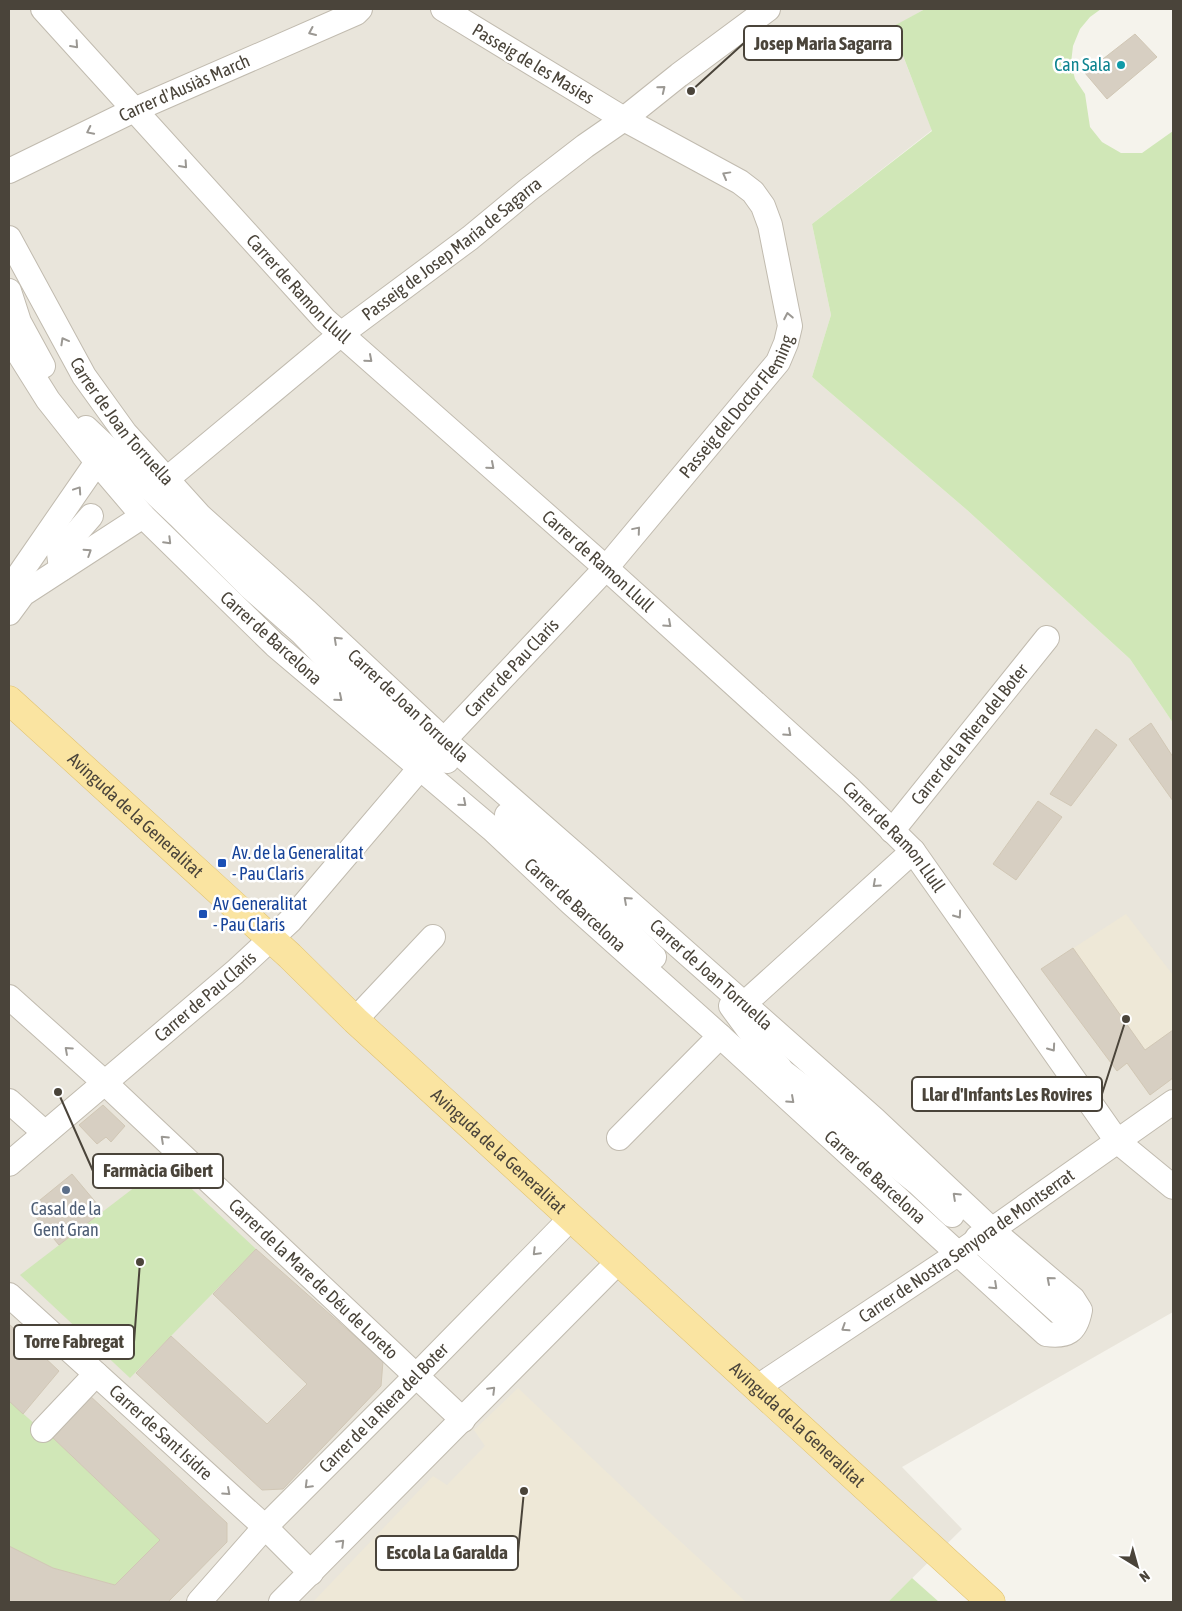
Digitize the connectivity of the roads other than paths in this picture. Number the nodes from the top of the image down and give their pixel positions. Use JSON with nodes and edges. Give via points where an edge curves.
{"nodes":[{"id":1,"x":42,"y":9,"type":"edge"},
{"id":2,"x":443,"y":9,"type":"edge"},
{"id":3,"x":768,"y":9,"type":"edge"},
{"id":4,"x":358,"y":11,"type":"edge"},
{"id":5,"x":134,"y":110,"type":"junction"},
{"id":6,"x":624,"y":119,"type":"junction"},
{"id":7,"x":9,"y":171,"type":"edge"},
{"id":8,"x":9,"y":238,"type":"edge"},
{"id":9,"x":9,"y":291,"type":"edge"},
{"id":10,"x":341,"y":334,"type":"junction"},
{"id":11,"x":9,"y":338,"type":"edge"},
{"id":12,"x":97,"y":462,"type":"junction"},
{"id":13,"x":123,"y":478,"type":"junction"},
{"id":14,"x":167,"y":479,"type":"junction"},
{"id":15,"x":143,"y":516,"type":"junction"},
{"id":16,"x":82,"y":524,"type":"dead end"},
{"id":17,"x":606,"y":568,"type":"junction"},
{"id":18,"x":61,"y":569,"type":"junction"},
{"id":19,"x":12,"y":579,"type":"edge"},
{"id":20,"x":9,"y":613,"type":"edge"},
{"id":21,"x":1047,"y":638,"type":"dead end"},
{"id":22,"x":9,"y":700,"type":"edge"},
{"id":23,"x":433,"y":753,"type":"junction"},
{"id":24,"x":892,"y":831,"type":"junction"},
{"id":25,"x":913,"y":851,"type":"junction"},
{"id":26,"x":583,"y":873,"type":"junction"},
{"id":27,"x":433,"y":937,"type":"dead end"},
{"id":28,"x":272,"y":939,"type":"junction"},
{"id":29,"x":718,"y":989,"type":"dead end"},
{"id":30,"x":9,"y":997,"type":"edge"},
{"id":31,"x":749,"y":1000,"type":"junction"},
{"id":32,"x":355,"y":1020,"type":"junction"},
{"id":33,"x":720,"y":1036,"type":"junction"},
{"id":34,"x":784,"y":1073,"type":"junction"},
{"id":35,"x":104,"y":1082,"type":"junction"},
{"id":36,"x":9,"y":1101,"type":"edge"},
{"id":37,"x":1173,"y":1102,"type":"edge"},
{"id":38,"x":44,"y":1133,"type":"junction"},
{"id":39,"x":619,"y":1138,"type":"dead end"},
{"id":40,"x":1117,"y":1141,"type":"junction"},
{"id":41,"x":9,"y":1164,"type":"edge"},
{"id":42,"x":1173,"y":1186,"type":"edge"},
{"id":43,"x":571,"y":1218,"type":"junction"},
{"id":44,"x":985,"y":1234,"type":"junction"},
{"id":45,"x":959,"y":1253,"type":"junction"},
{"id":46,"x":619,"y":1261,"type":"junction"},
{"id":47,"x":9,"y":1295,"type":"edge"},
{"id":48,"x":1067,"y":1319,"type":"dead end"},
{"id":49,"x":96,"y":1374,"type":"junction"},
{"id":50,"x":416,"y":1376,"type":"junction"},
{"id":51,"x":756,"y":1388,"type":"junction"},
{"id":52,"x":463,"y":1420,"type":"junction"},
{"id":53,"x":43,"y":1430,"type":"dead end"},
{"id":54,"x":265,"y":1527,"type":"junction"},
{"id":55,"x":311,"y":1573,"type":"junction"},
{"id":56,"x":198,"y":1602,"type":"edge"},
{"id":57,"x":281,"y":1602,"type":"edge"},
{"id":58,"x":991,"y":1602,"type":"edge"}],
"edges":[{"from":1,"to":5,"type":"street","name":"Carrer de Ramon Llull","one_way":true},
{"from":2,"to":6,"type":"street","name":"Passeig de les Masies"},
{"from":6,"to":3,"type":"street","name":"Passeig de Josep Maria de Sagarra","one_way":true},
{"from":4,"to":5,"type":"street","name":"Carrer d'Ausiàs March","one_way":true},
{"from":5,"to":7,"type":"street","name":"Carrer d'Ausiàs March","one_way":true},
{"from":5,"to":10,"type":"street","name":"Carrer de Ramon Llull","one_way":true},
{"from":6,"to":10,"type":"street","name":"Passeig de Josep Maria de Sagarra"},
{"from":17,"to":6,"type":"street","name":"Passeig del Doctor Fleming","one_way":true,"via":[[778,362],[790,326],[770,224],[764,206],[753,192]]},
{"from":14,"to":8,"type":"street","name":"Carrer de Joan Torruella","one_way":true,"via":[[125,433],[84,376]]},
{"from":9,"to":13,"type":"street","via":[[20,322],[44,366]]},
{"from":10,"to":14,"type":"street","name":"Passeig de Josep Maria de Sagarra"},
{"from":10,"to":17,"type":"street","name":"Carrer de Ramon Llull","one_way":true},
{"from":11,"to":12,"type":"street","name":"Carrer de Barcelona","via":[[48,400]]},
{"from":12,"to":13,"type":"street","name":"Carrer de Barcelona"},
{"from":19,"to":12,"type":"street","one_way":true},
{"from":13,"to":15,"type":"street","name":"Carrer de Barcelona"},
{"from":13,"to":23,"type":"street","via":[[316,654]]},
{"from":23,"to":14,"type":"street","name":"Carrer de Joan Torruella","one_way":true,"via":[[306,611],[200,516]]},
{"from":18,"to":15,"type":"street","one_way":true},
{"from":15,"to":23,"type":"street","name":"Carrer de Barcelona","one_way":true,"via":[[275,645]]},
{"from":16,"to":18,"type":"street","via":[[59,553]]},
{"from":17,"to":23,"type":"street","name":"Carrer de Pau Claris"},
{"from":17,"to":24,"type":"street","name":"Carrer de Ramon Llull","one_way":true},
{"from":18,"to":20,"type":"street","via":[[23,594]]},
{"from":21,"to":24,"type":"street","name":"Carrer de la Riera del Boter"},
{"from":22,"to":28,"type":"main road","name":"Avinguda de la Generalitat"},
{"from":23,"to":26,"type":"street","name":"Carrer de Joan Torruella"},
{"from":23,"to":28,"type":"street","name":"Carrer de Pau Claris"},
{"from":23,"to":33,"type":"street","name":"Carrer de Barcelona","one_way":true,"via":[[492,829]]},
{"from":24,"to":25,"type":"street","name":"Carrer de Ramon Llull"},
{"from":25,"to":31,"type":"street","one_way":true},
{"from":25,"to":40,"type":"street","name":"Carrer de Ramon Llull","one_way":true},
{"from":31,"to":26,"type":"street","name":"Carrer de Joan Torruella","one_way":true},
{"from":26,"to":34,"type":"street","via":[[588,899]]},
{"from":27,"to":32,"type":"street"},
{"from":28,"to":32,"type":"main road","name":"Avinguda de la Generalitat"},
{"from":28,"to":35,"type":"street","name":"Carrer de Pau Claris"},
{"from":29,"to":34,"type":"street"},
{"from":35,"to":30,"type":"street","name":"Carrer de la Mare de Déu de Loreto","one_way":true},
{"from":44,"to":31,"type":"street","name":"Carrer de Joan Torruella","one_way":true,"via":[[874,1119]]},
{"from":32,"to":43,"type":"main road","name":"Avinguda de la Generalitat"},
{"from":33,"to":39,"type":"street"},
{"from":33,"to":45,"type":"street","name":"Carrer de Barcelona","one_way":true},
{"from":34,"to":44,"type":"street"},
{"from":35,"to":38,"type":"street","name":"Carrer de Pau Claris"},
{"from":50,"to":35,"type":"street","name":"Carrer de la Mare de Déu de Loreto","one_way":true},
{"from":36,"to":38,"type":"street"},
{"from":37,"to":40,"type":"street","name":"Carrer de Nostra Senyora de Montserrat"},
{"from":38,"to":41,"type":"street","name":"Carrer de Pau Claris"},
{"from":40,"to":42,"type":"street","name":"Carrer de Ramon Llull"},
{"from":40,"to":44,"type":"street","name":"Carrer de Nostra Senyora de Montserrat"},
{"from":43,"to":46,"type":"main road","name":"Avinguda de la Generalitat"},
{"from":43,"to":50,"type":"street","name":"Carrer de la Riera del Boter","one_way":true},
{"from":44,"to":45,"type":"street","name":"Carrer de Nostra Senyora de Montserrat"},
{"from":45,"to":44,"type":"street","name":"Carrer de Barcelona","one_way":true,"via":[[1046,1334],[1059,1336],[1072,1330],[1080,1310],[1073,1299]]},
{"from":44,"to":48,"type":"street"},
{"from":45,"to":51,"type":"street","name":"Carrer de Nostra Senyora de Montserrat","one_way":true},
{"from":46,"to":51,"type":"main road","name":"Avinguda de la Generalitat"},
{"from":52,"to":46,"type":"street","one_way":true},
{"from":47,"to":49,"type":"street","name":"Carrer de Sant Isidre"},
{"from":49,"to":53,"type":"street"},
{"from":49,"to":54,"type":"street","name":"Carrer de Sant Isidre","one_way":true},
{"from":50,"to":52,"type":"street","name":"Carrer de la Mare de Déu de Loreto"},
{"from":50,"to":54,"type":"street","name":"Carrer de la Riera del Boter","one_way":true},
{"from":51,"to":58,"type":"main road","name":"Avinguda de la Generalitat"},
{"from":55,"to":52,"type":"street","one_way":true},
{"from":54,"to":55,"type":"street","name":"Carrer de Sant Isidre"},
{"from":54,"to":56,"type":"street","name":"Carrer de la Riera del Boter"},
{"from":55,"to":57,"type":"street"}]}
